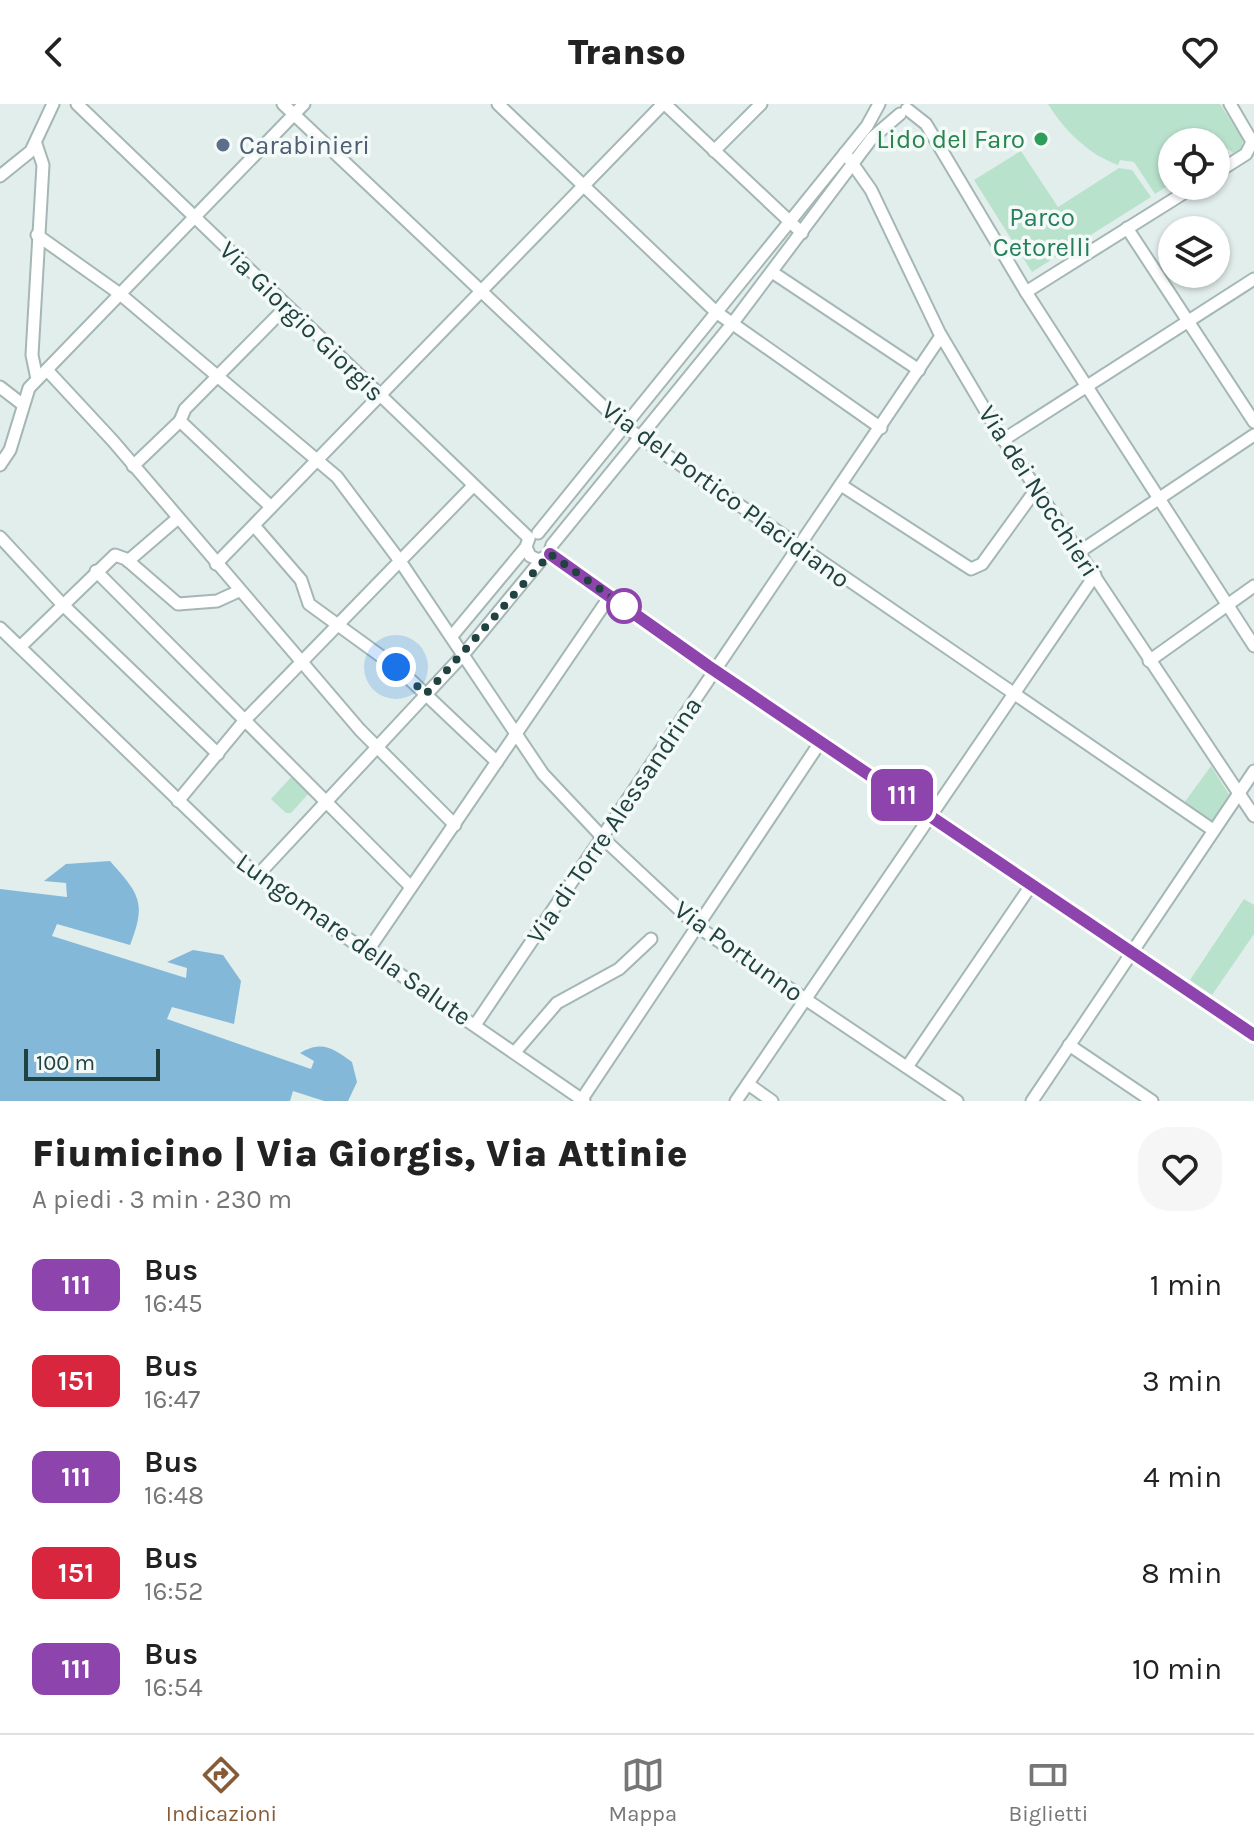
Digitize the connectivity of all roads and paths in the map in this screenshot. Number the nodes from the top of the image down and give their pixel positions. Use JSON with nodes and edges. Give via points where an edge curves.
{"nodes":[{"id":1,"x":53,"y":104,"type":"edge"},
{"id":2,"x":77,"y":104,"type":"edge"},
{"id":3,"x":283,"y":104,"type":"edge"},
{"id":4,"x":304,"y":104,"type":"edge"},
{"id":5,"x":498,"y":104,"type":"edge"},
{"id":6,"x":664,"y":104,"type":"edge"},
{"id":7,"x":761,"y":104,"type":"edge"},
{"id":8,"x":878,"y":104,"type":"edge"},
{"id":9,"x":1230,"y":104,"type":"edge"},
{"id":10,"x":906,"y":109,"type":"edge"},
{"id":11,"x":294,"y":114,"type":"junction"},
{"id":12,"x":1252,"y":139,"type":"edge"},
{"id":13,"x":36,"y":144,"type":"junction"},
{"id":14,"x":714,"y":151,"type":"junction"},
{"id":15,"x":845,"y":153,"type":"junction"},
{"id":16,"x":855,"y":163,"type":"junction"},
{"id":17,"x":1230,"y":164,"type":"edge"},
{"id":18,"x":0,"y":176,"type":"edge"},
{"id":19,"x":584,"y":186,"type":"junction"},
{"id":20,"x":1172,"y":200,"type":"edge"},
{"id":21,"x":195,"y":217,"type":"junction"},
{"id":22,"x":789,"y":223,"type":"junction"},
{"id":23,"x":1127,"y":228,"type":"junction"},
{"id":24,"x":802,"y":233,"type":"junction"},
{"id":25,"x":37,"y":235,"type":"junction"},
{"id":26,"x":772,"y":272,"type":"junction"},
{"id":27,"x":1254,"y":279,"type":"edge"},
{"id":28,"x":481,"y":291,"type":"junction"},
{"id":29,"x":1026,"y":292,"type":"junction"},
{"id":30,"x":120,"y":294,"type":"junction"},
{"id":31,"x":286,"y":307,"type":"junction"},
{"id":32,"x":716,"y":312,"type":"junction"},
{"id":33,"x":1188,"y":320,"type":"junction"},
{"id":34,"x":732,"y":324,"type":"junction"},
{"id":35,"x":941,"y":336,"type":"junction"},
{"id":36,"x":47,"y":370,"type":"junction"},
{"id":37,"x":919,"y":370,"type":"junction"},
{"id":38,"x":218,"y":375,"type":"junction"},
{"id":39,"x":37,"y":379,"type":"junction"},
{"id":40,"x":1086,"y":386,"type":"junction"},
{"id":41,"x":0,"y":387,"type":"edge"},
{"id":42,"x":379,"y":397,"type":"junction"},
{"id":43,"x":22,"y":404,"type":"junction"},
{"id":44,"x":180,"y":421,"type":"junction"},
{"id":45,"x":1254,"y":422,"type":"edge"},
{"id":46,"x":624,"y":426,"type":"junction"},
{"id":47,"x":881,"y":428,"type":"junction"},
{"id":48,"x":1254,"y":435,"type":"edge"},
{"id":49,"x":641,"y":438,"type":"junction"},
{"id":50,"x":1003,"y":440,"type":"junction"},
{"id":51,"x":318,"y":460,"type":"junction"},
{"id":52,"x":0,"y":465,"type":"edge"},
{"id":53,"x":133,"y":466,"type":"junction"},
{"id":54,"x":841,"y":485,"type":"junction"},
{"id":55,"x":473,"y":486,"type":"junction"},
{"id":56,"x":1037,"y":488,"type":"junction"},
{"id":57,"x":1158,"y":498,"type":"junction"},
{"id":58,"x":271,"y":507,"type":"junction"},
{"id":59,"x":178,"y":518,"type":"junction"},
{"id":60,"x":257,"y":529,"type":"dead end"},
{"id":61,"x":0,"y":537,"type":"edge"},
{"id":62,"x":531,"y":539,"type":"junction"},
{"id":63,"x":797,"y":548,"type":"junction"},
{"id":64,"x":1079,"y":552,"type":"junction"},
{"id":65,"x":548,"y":553,"type":"junction"},
{"id":66,"x":128,"y":561,"type":"junction"},
{"id":67,"x":400,"y":561,"type":"junction"},
{"id":68,"x":216,"y":564,"type":"junction"},
{"id":69,"x":96,"y":571,"type":"junction"},
{"id":70,"x":1095,"y":575,"type":"junction"},
{"id":71,"x":1254,"y":586,"type":"edge"},
{"id":72,"x":239,"y":591,"type":"junction"},
{"id":73,"x":610,"y":596,"type":"junction"},
{"id":74,"x":62,"y":604,"type":"junction"},
{"id":75,"x":1226,"y":605,"type":"junction"},
{"id":76,"x":337,"y":627,"type":"junction"},
{"id":77,"x":0,"y":628,"type":"edge"},
{"id":78,"x":452,"y":636,"type":"junction"},
{"id":79,"x":1254,"y":646,"type":"edge"},
{"id":80,"x":20,"y":647,"type":"junction"},
{"id":81,"x":463,"y":655,"type":"junction"},
{"id":82,"x":1149,"y":661,"type":"junction"},
{"id":83,"x":301,"y":664,"type":"junction"},
{"id":84,"x":716,"y":671,"type":"junction"},
{"id":85,"x":426,"y":694,"type":"junction"},
{"id":86,"x":1012,"y":695,"type":"junction"},
{"id":87,"x":245,"y":720,"type":"junction"},
{"id":88,"x":515,"y":735,"type":"junction"},
{"id":89,"x":821,"y":741,"type":"junction"},
{"id":90,"x":376,"y":746,"type":"junction"},
{"id":91,"x":218,"y":754,"type":"junction"},
{"id":92,"x":497,"y":762,"type":"junction"},
{"id":93,"x":1254,"y":771,"type":"edge"},
{"id":94,"x":1239,"y":792,"type":"junction"},
{"id":95,"x":178,"y":801,"type":"junction"},
{"id":96,"x":324,"y":802,"type":"junction"},
{"id":97,"x":931,"y":814,"type":"junction"},
{"id":98,"x":1254,"y":816,"type":"edge"},
{"id":99,"x":455,"y":825,"type":"junction"},
{"id":100,"x":1213,"y":830,"type":"junction"},
{"id":101,"x":601,"y":837,"type":"junction"},
{"id":102,"x":257,"y":876,"type":"junction"},
{"id":103,"x":1032,"y":884,"type":"junction"},
{"id":104,"x":411,"y":887,"type":"junction"},
{"id":105,"x":698,"y":927,"type":"junction"},
{"id":106,"x":651,"y":939,"type":"dead end"},
{"id":107,"x":367,"y":952,"type":"junction"},
{"id":108,"x":1132,"y":953,"type":"junction"},
{"id":109,"x":805,"y":999,"type":"junction"},
{"id":110,"x":475,"y":1025,"type":"junction"},
{"id":111,"x":1254,"y":1035,"type":"edge"},
{"id":112,"x":1069,"y":1045,"type":"junction"},
{"id":113,"x":515,"y":1052,"type":"junction"},
{"id":114,"x":907,"y":1067,"type":"junction"},
{"id":115,"x":748,"y":1084,"type":"junction"},
{"id":116,"x":583,"y":1100,"type":"edge"},
{"id":117,"x":736,"y":1101,"type":"edge"},
{"id":118,"x":772,"y":1101,"type":"edge"},
{"id":119,"x":957,"y":1101,"type":"edge"},
{"id":120,"x":1032,"y":1101,"type":"edge"},
{"id":121,"x":1152,"y":1101,"type":"edge"}],
"edges":[{"from":1,"to":13,"type":"street"},
{"from":2,"to":21,"type":"street","name":"Via Giorgio Giorgis"},
{"from":3,"to":11,"type":"street","name":"Via del Portico Placidiano"},
{"from":4,"to":11,"type":"street"},
{"from":5,"to":19,"type":"street"},
{"from":6,"to":14,"type":"street"},
{"from":6,"to":19,"type":"street"},
{"from":7,"to":14,"type":"street"},
{"from":8,"to":10,"type":"street","via":[[890,114]]},
{"from":8,"to":15,"type":"street"},
{"from":9,"to":12,"type":"street"},
{"from":10,"to":16,"type":"street","via":[[872,138]]},
{"from":10,"to":29,"type":"street","via":[[926,124]]},
{"from":11,"to":21,"type":"street"},
{"from":11,"to":28,"type":"street","name":"Via del Portico Placidiano"},
{"from":12,"to":17,"type":"street","via":[[1246,154]]},
{"from":13,"to":18,"type":"street"},
{"from":13,"to":25,"type":"street","via":[[43,162]]},
{"from":14,"to":22,"type":"street"},
{"from":15,"to":16,"type":"street","name":"Via dei Nocchieri"},
{"from":15,"to":22,"type":"street"},
{"from":16,"to":24,"type":"street"},
{"from":16,"to":35,"type":"street","name":"Via dei Nocchieri"},
{"from":19,"to":28,"type":"street"},
{"from":19,"to":32,"type":"street"},
{"from":20,"to":23,"type":"street"},
{"from":21,"to":30,"type":"street"},
{"from":21,"to":31,"type":"street","name":"Via Giorgio Giorgis"},
{"from":22,"to":24,"type":"street"},
{"from":22,"to":32,"type":"street"},
{"from":23,"to":29,"type":"street"},
{"from":23,"to":33,"type":"street"},
{"from":24,"to":26,"type":"street"},
{"from":25,"to":30,"type":"street","name":"Via Portunno"},
{"from":25,"to":39,"type":"street","via":[[32,355]]},
{"from":26,"to":34,"type":"street"},
{"from":26,"to":37,"type":"street"},
{"from":27,"to":33,"type":"street"},
{"from":28,"to":42,"type":"street"},
{"from":28,"to":46,"type":"street","name":"Via del Portico Placidiano"},
{"from":29,"to":40,"type":"street"},
{"from":30,"to":36,"type":"street"},
{"from":30,"to":38,"type":"street","name":"Via Portunno"},
{"from":31,"to":38,"type":"street"},
{"from":31,"to":42,"type":"street","name":"Via Giorgio Giorgis"},
{"from":32,"to":34,"type":"street"},
{"from":32,"to":46,"type":"street"},
{"from":33,"to":40,"type":"street"},
{"from":33,"to":45,"type":"street"},
{"from":34,"to":47,"type":"street"},
{"from":34,"to":49,"type":"street"},
{"from":35,"to":37,"type":"street","name":"Via di Torre Alessandrina"},
{"from":35,"to":50,"type":"street","name":"Via dei Nocchieri"},
{"from":36,"to":39,"type":"street"},
{"from":36,"to":53,"type":"street"},
{"from":37,"to":47,"type":"street","name":"Via di Torre Alessandrina"},
{"from":38,"to":44,"type":"street","via":[[182,412]]},
{"from":38,"to":51,"type":"street","name":"Via Portunno"},
{"from":39,"to":43,"type":"street"},
{"from":40,"to":50,"type":"street"},
{"from":40,"to":57,"type":"street"},
{"from":41,"to":43,"type":"street"},
{"from":42,"to":51,"type":"street"},
{"from":42,"to":55,"type":"street","name":"Via Giorgio Giorgis"},
{"from":43,"to":52,"type":"street","via":[[10,450]]},
{"from":44,"to":53,"type":"street"},
{"from":44,"to":58,"type":"street"},
{"from":46,"to":49,"type":"street","name":"Via del Portico Placidiano"},
{"from":46,"to":62,"type":"street"},
{"from":47,"to":54,"type":"street","name":"Via di Torre Alessandrina"},
{"from":48,"to":57,"type":"street"},
{"from":49,"to":63,"type":"street","name":"Via del Portico Placidiano"},
{"from":49,"to":65,"type":"street"},
{"from":50,"to":56,"type":"street","name":"Via dei Nocchieri"},
{"from":51,"to":58,"type":"street"},
{"from":51,"to":67,"type":"street","name":"Via Portunno","via":[[345,486]]},
{"from":53,"to":59,"type":"street"},
{"from":54,"to":56,"type":"street","via":[[973,569]]},
{"from":54,"to":63,"type":"street","name":"Via di Torre Alessandrina"},
{"from":55,"to":62,"type":"street","name":"Via Giorgio Giorgis"},
{"from":55,"to":67,"type":"street"},
{"from":56,"to":64,"type":"street","name":"Via dei Nocchieri"},
{"from":57,"to":64,"type":"street"},
{"from":57,"to":75,"type":"street"},
{"from":58,"to":68,"type":"street"},
{"from":59,"to":66,"type":"street"},
{"from":59,"to":68,"type":"street"},
{"from":60,"to":76,"type":"street","via":[[301,580],[309,604]]},
{"from":61,"to":74,"type":"street"},
{"from":62,"to":65,"type":"street","via":[[547,536]]},
{"from":62,"to":65,"type":"street","via":[[530,556]]},
{"from":62,"to":78,"type":"street"},
{"from":63,"to":84,"type":"street","name":"Via di Torre Alessandrina"},
{"from":63,"to":86,"type":"street","name":"Via del Portico Placidiano"},
{"from":64,"to":70,"type":"street","name":"Via dei Nocchieri"},
{"from":65,"to":73,"type":"street"},
{"from":65,"to":81,"type":"street"},
{"from":66,"to":69,"type":"street","via":[[113,556]]},
{"from":66,"to":72,"type":"street","via":[[178,604],[217,601]]},
{"from":67,"to":76,"type":"street"},
{"from":67,"to":78,"type":"street","name":"Via Portunno"},
{"from":68,"to":72,"type":"street"},
{"from":69,"to":74,"type":"street"},
{"from":69,"to":87,"type":"street"},
{"from":70,"to":82,"type":"street","name":"Via dei Nocchieri"},
{"from":70,"to":86,"type":"street"},
{"from":71,"to":75,"type":"street"},
{"from":72,"to":83,"type":"street"},
{"from":73,"to":84,"type":"street"},
{"from":73,"to":88,"type":"street"},
{"from":74,"to":80,"type":"street"},
{"from":74,"to":91,"type":"street"},
{"from":75,"to":79,"type":"street"},
{"from":75,"to":82,"type":"street"},
{"from":76,"to":83,"type":"street"},
{"from":76,"to":85,"type":"street"},
{"from":77,"to":80,"type":"street","name":"Lungomare della Salute"},
{"from":78,"to":81,"type":"street","name":"Via Portunno"},
{"from":80,"to":95,"type":"street","name":"Lungomare della Salute"},
{"from":81,"to":85,"type":"street"},
{"from":81,"to":88,"type":"street","name":"Via Portunno"},
{"from":82,"to":94,"type":"street","name":"Via dei Nocchieri"},
{"from":83,"to":87,"type":"street"},
{"from":83,"to":90,"type":"street"},
{"from":84,"to":89,"type":"street"},
{"from":84,"to":101,"type":"street","name":"Via di Torre Alessandrina"},
{"from":85,"to":90,"type":"street"},
{"from":85,"to":92,"type":"street"},
{"from":86,"to":97,"type":"street"},
{"from":86,"to":100,"type":"street","name":"Via del Portico Placidiano"},
{"from":87,"to":91,"type":"street"},
{"from":87,"to":96,"type":"street"},
{"from":88,"to":92,"type":"street"},
{"from":88,"to":101,"type":"street","name":"Via Portunno","via":[[559,794]]},
{"from":89,"to":97,"type":"street"},
{"from":89,"to":105,"type":"street"},
{"from":90,"to":96,"type":"street"},
{"from":90,"to":99,"type":"street"},
{"from":91,"to":95,"type":"street"},
{"from":92,"to":99,"type":"street"},
{"from":93,"to":94,"type":"street"},
{"from":94,"to":98,"type":"street","name":"Via dei Nocchieri"},
{"from":94,"to":100,"type":"street"},
{"from":95,"to":102,"type":"street","name":"Lungomare della Salute"},
{"from":96,"to":102,"type":"street"},
{"from":96,"to":104,"type":"street"},
{"from":97,"to":103,"type":"street"},
{"from":97,"to":109,"type":"street"},
{"from":99,"to":104,"type":"street"},
{"from":100,"to":108,"type":"street"},
{"from":101,"to":105,"type":"street","name":"Via Portunno"},
{"from":101,"to":110,"type":"street","name":"Via di Torre Alessandrina"},
{"from":102,"to":107,"type":"street","name":"Lungomare della Salute"},
{"from":103,"to":108,"type":"street"},
{"from":103,"to":114,"type":"street"},
{"from":104,"to":107,"type":"street"},
{"from":105,"to":109,"type":"street","name":"Via Portunno"},
{"from":105,"to":116,"type":"street"},
{"from":106,"to":113,"type":"street","via":[[619,969],[557,1003]]},
{"from":107,"to":110,"type":"street","name":"Lungomare della Salute"},
{"from":108,"to":111,"type":"street"},
{"from":108,"to":112,"type":"street"},
{"from":109,"to":114,"type":"street","name":"Via Portunno"},
{"from":109,"to":115,"type":"street"},
{"from":110,"to":113,"type":"street","name":"Lungomare della Salute"},
{"from":112,"to":120,"type":"street"},
{"from":112,"to":121,"type":"street"},
{"from":113,"to":116,"type":"street","name":"Lungomare della Salute"},
{"from":114,"to":119,"type":"street","name":"Via Portunno"},
{"from":115,"to":117,"type":"street"},
{"from":115,"to":118,"type":"street"}]}
